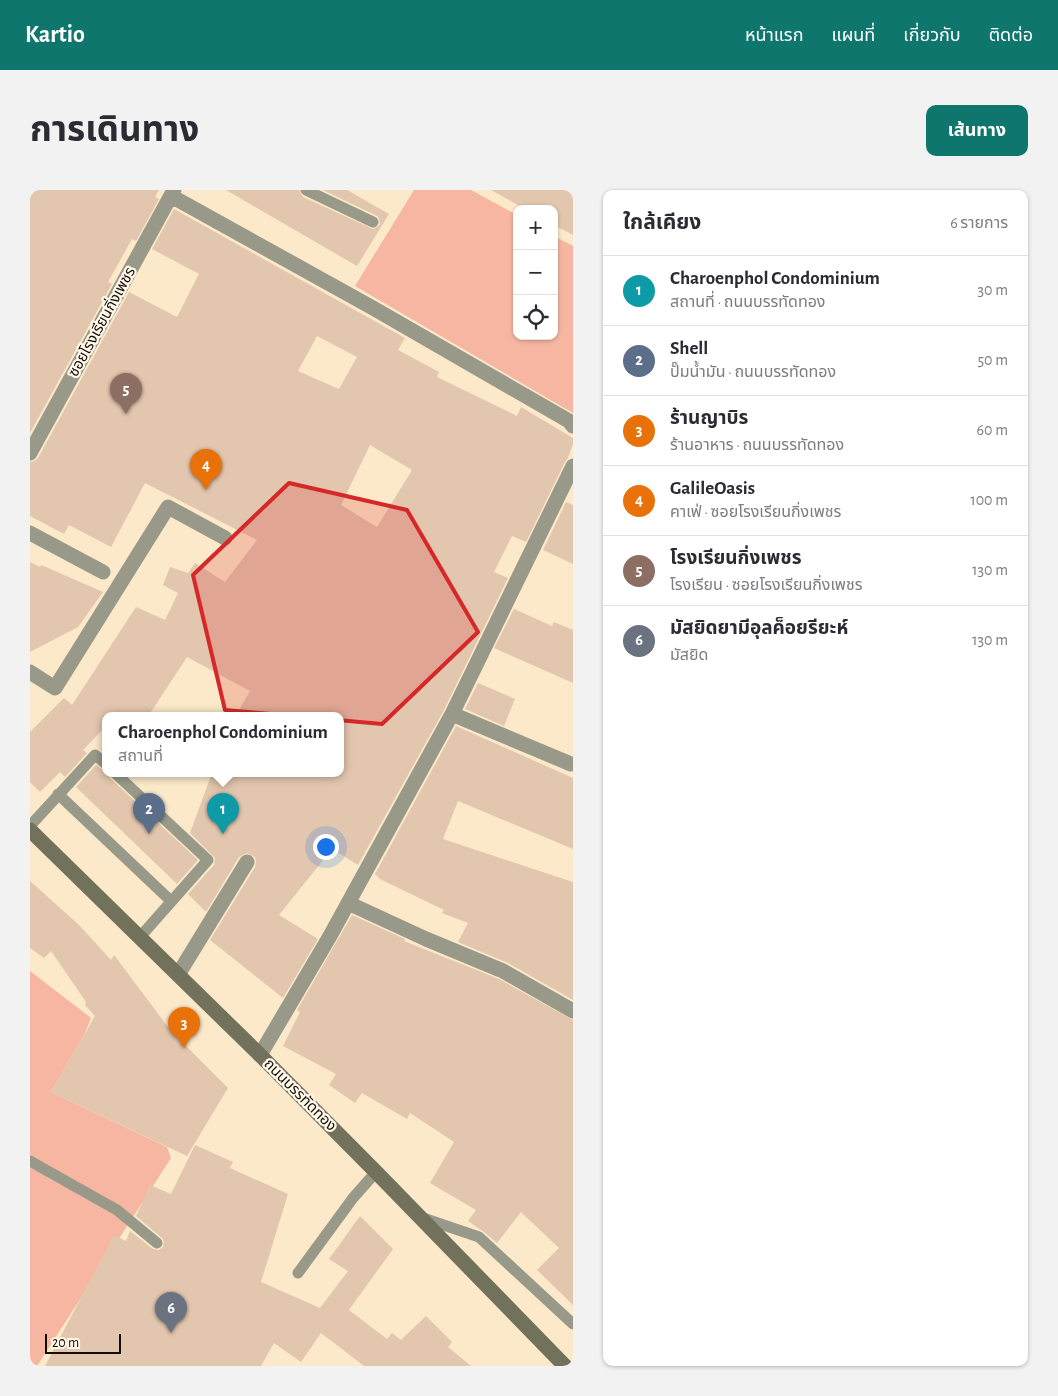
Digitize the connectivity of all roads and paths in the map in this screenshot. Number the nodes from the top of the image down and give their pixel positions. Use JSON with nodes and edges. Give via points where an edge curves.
{"nodes":[{"id":1,"x":306,"y":190,"type":"edge"},
{"id":2,"x":173,"y":193,"type":"edge"},
{"id":3,"x":373,"y":222,"type":"dead end"},
{"id":4,"x":573,"y":426,"type":"edge"},
{"id":5,"x":30,"y":453,"type":"edge"},
{"id":6,"x":573,"y":466,"type":"edge"},
{"id":7,"x":30,"y":533,"type":"edge"},
{"id":8,"x":225,"y":538,"type":"dead end"},
{"id":9,"x":103,"y":572,"type":"dead end"},
{"id":10,"x":30,"y":672,"type":"edge"},
{"id":11,"x":452,"y":714,"type":"junction"},
{"id":12,"x":102,"y":761,"type":"edge"},
{"id":13,"x":571,"y":764,"type":"dead end"},
{"id":14,"x":119,"y":777,"type":"edge"},
{"id":15,"x":58,"y":794,"type":"junction"},
{"id":16,"x":30,"y":828,"type":"edge"},
{"id":17,"x":247,"y":862,"type":"dead end"},
{"id":18,"x":171,"y":901,"type":"junction"},
{"id":19,"x":348,"y":903,"type":"junction"},
{"id":20,"x":140,"y":937,"type":"junction"},
{"id":21,"x":178,"y":973,"type":"junction"},
{"id":22,"x":573,"y":1010,"type":"edge"},
{"id":23,"x":260,"y":1055,"type":"junction"},
{"id":24,"x":30,"y":1161,"type":"edge"},
{"id":25,"x":376,"y":1172,"type":"junction"},
{"id":26,"x":421,"y":1218,"type":"junction"},
{"id":27,"x":157,"y":1243,"type":"dead end"},
{"id":28,"x":298,"y":1274,"type":"dead end"},
{"id":29,"x":573,"y":1324,"type":"edge"},
{"id":30,"x":565,"y":1366,"type":"edge"}],
"edges":[{"from":1,"to":3,"type":"lane"},
{"from":2,"to":4,"type":"street"},
{"from":2,"to":5,"type":"street","name":"ซอยโรงเรียนกิ่งเพชร"},
{"from":6,"to":11,"type":"street"},
{"from":7,"to":9,"type":"street"},
{"from":8,"to":10,"type":"street","via":[[168,507],[55,688]]},
{"from":11,"to":13,"type":"street"},
{"from":11,"to":19,"type":"street"},
{"from":12,"to":15,"type":"lane","via":[[95,755]]},
{"from":14,"to":18,"type":"lane","via":[[208,860]]},
{"from":15,"to":16,"type":"lane"},
{"from":15,"to":18,"type":"lane"},
{"from":16,"to":20,"type":"main road","name":"ถนนบรรทัดทอง"},
{"from":17,"to":21,"type":"street"},
{"from":18,"to":20,"type":"lane"},
{"from":19,"to":22,"type":"street","via":[[503,971]]},
{"from":19,"to":23,"type":"street"},
{"from":20,"to":21,"type":"main road","name":"ถนนบรรทัดทอง"},
{"from":21,"to":23,"type":"main road","name":"ถนนบรรทัดทอง"},
{"from":23,"to":25,"type":"main road","name":"ถนนบรรทัดทอง"},
{"from":24,"to":27,"type":"lane","via":[[117,1210]]},
{"from":25,"to":26,"type":"main road","name":"ถนนบรรทัดทอง"},
{"from":25,"to":28,"type":"lane"},
{"from":26,"to":29,"type":"lane","via":[[479,1237]]},
{"from":26,"to":30,"type":"main road","name":"ถนนบรรทัดทอง"}]}
